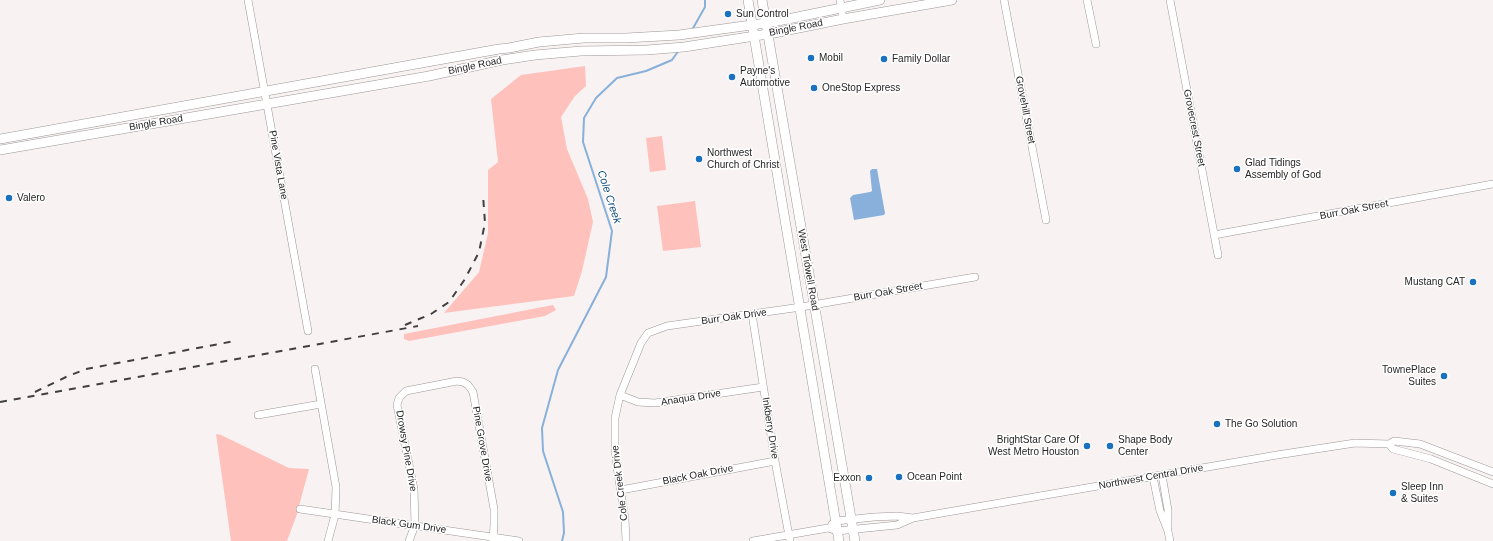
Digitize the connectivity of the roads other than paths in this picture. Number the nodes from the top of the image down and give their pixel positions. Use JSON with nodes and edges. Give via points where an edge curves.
{"nodes":[{"id":1,"x":248,"y":0,"type":"edge"},
{"id":2,"x":748,"y":0,"type":"edge"},
{"id":3,"x":762,"y":0,"type":"edge"},
{"id":4,"x":880,"y":0,"type":"edge"},
{"id":5,"x":952,"y":0,"type":"edge"},
{"id":6,"x":1004,"y":0,"type":"edge"},
{"id":7,"x":1087,"y":0,"type":"edge"},
{"id":8,"x":1170,"y":0,"type":"edge"},
{"id":9,"x":921,"y":2,"type":"edge"},
{"id":10,"x":840,"y":4,"type":"edge"},
{"id":11,"x":843,"y":19,"type":"junction"},
{"id":12,"x":766,"y":23,"type":"junction"},
{"id":13,"x":752,"y":25,"type":"junction"},
{"id":14,"x":768,"y":34,"type":"junction"},
{"id":15,"x":754,"y":36,"type":"junction"},
{"id":16,"x":626,"y":38,"type":"junction"},
{"id":17,"x":1096,"y":44,"type":"dead end"},
{"id":18,"x":499,"y":49,"type":"junction"},
{"id":19,"x":626,"y":50,"type":"junction"},
{"id":20,"x":502,"y":60,"type":"junction"},
{"id":21,"x":385,"y":70,"type":"junction"},
{"id":22,"x":388,"y":83,"type":"junction"},
{"id":23,"x":264,"y":91,"type":"junction"},
{"id":24,"x":267,"y":105,"type":"junction"},
{"id":25,"x":154,"y":111,"type":"junction"},
{"id":26,"x":156,"y":123,"type":"junction"},
{"id":27,"x":44,"y":131,"type":"junction"},
{"id":28,"x":785,"y":133,"type":"junction"},
{"id":29,"x":771,"y":136,"type":"junction"},
{"id":30,"x":0,"y":139,"type":"edge"},
{"id":31,"x":43,"y":143,"type":"junction"},
{"id":32,"x":0,"y":150,"type":"edge"},
{"id":33,"x":1493,"y":184,"type":"edge"},
{"id":34,"x":797,"y":205,"type":"junction"},
{"id":35,"x":783,"y":208,"type":"junction"},
{"id":36,"x":1046,"y":220,"type":"dead end"},
{"id":37,"x":1214,"y":235,"type":"junction"},
{"id":38,"x":1218,"y":255,"type":"dead end"},
{"id":39,"x":975,"y":277,"type":"dead end"},
{"id":40,"x":814,"y":305,"type":"junction"},
{"id":41,"x":800,"y":307,"type":"junction"},
{"id":42,"x":752,"y":314,"type":"junction"},
{"id":43,"x":667,"y":326,"type":"joint"},
{"id":44,"x":308,"y":331,"type":"dead end"},
{"id":45,"x":315,"y":369,"type":"dead end"},
{"id":46,"x":433,"y":385,"type":"joint"},
{"id":47,"x":763,"y":387,"type":"junction"},
{"id":48,"x":620,"y":395,"type":"junction"},
{"id":49,"x":321,"y":404,"type":"junction"},
{"id":50,"x":258,"y":415,"type":"dead end"},
{"id":51,"x":1389,"y":444,"type":"junction"},
{"id":52,"x":1450,"y":455,"type":"junction"},
{"id":53,"x":775,"y":461,"type":"junction"},
{"id":54,"x":1445,"y":464,"type":"junction"},
{"id":55,"x":1493,"y":472,"type":"edge"},
{"id":56,"x":1162,"y":475,"type":"junction"},
{"id":57,"x":1153,"y":477,"type":"junction"},
{"id":58,"x":1493,"y":484,"type":"edge"},
{"id":59,"x":622,"y":490,"type":"junction"},
{"id":60,"x":300,"y":509,"type":"dead end"},
{"id":61,"x":335,"y":515,"type":"junction"},
{"id":62,"x":913,"y":518,"type":"junction"},
{"id":63,"x":851,"y":520,"type":"junction"},
{"id":64,"x":836,"y":521,"type":"junction"},
{"id":65,"x":415,"y":525,"type":"junction"},
{"id":66,"x":828,"y":528,"type":"junction"},
{"id":67,"x":853,"y":529,"type":"junction"},
{"id":68,"x":837,"y":531,"type":"junction"},
{"id":69,"x":1168,"y":531,"type":"junction"},
{"id":70,"x":790,"y":538,"type":"edge"},
{"id":71,"x":493,"y":539,"type":"edge"},
{"id":72,"x":328,"y":541,"type":"edge"},
{"id":73,"x":409,"y":541,"type":"edge"},
{"id":74,"x":519,"y":541,"type":"edge"},
{"id":75,"x":626,"y":541,"type":"edge"},
{"id":76,"x":753,"y":541,"type":"edge"},
{"id":77,"x":839,"y":541,"type":"edge"},
{"id":78,"x":855,"y":541,"type":"edge"},
{"id":79,"x":1170,"y":541,"type":"edge"}],
"edges":[{"from":1,"to":23,"type":"street","name":"Pine Vista Lane"},
{"from":2,"to":13,"type":"main road","name":"West Tidwell Road"},
{"from":3,"to":12,"type":"main road","name":"West Tidwell Road"},
{"from":4,"to":10,"type":"main road","name":"Bingle Road"},
{"from":5,"to":9,"type":"main road","name":"Bingle Road"},
{"from":6,"to":36,"type":"street","name":"Grovehill Street"},
{"from":7,"to":17,"type":"street"},
{"from":8,"to":37,"type":"street","name":"Grovecrest Street"},
{"from":9,"to":11,"type":"main road","name":"Bingle Road"},
{"from":10,"to":11,"type":"street"},
{"from":10,"to":12,"type":"main road","name":"Bingle Road"},
{"from":11,"to":14,"type":"main road","name":"Bingle Road"},
{"from":12,"to":13,"type":"main road","name":"Bingle Road"},
{"from":12,"to":14,"type":"main road","name":"West Tidwell Road"},
{"from":13,"to":15,"type":"main road","name":"West Tidwell Road"},
{"from":13,"to":16,"type":"main road","name":"Bingle Road"},
{"from":14,"to":15,"type":"main road","name":"Bingle Road"},
{"from":14,"to":28,"type":"main road","name":"West Tidwell Road"},
{"from":15,"to":19,"type":"main road","name":"Bingle Road","via":[[698,45]]},
{"from":15,"to":29,"type":"main road","name":"West Tidwell Road"},
{"from":16,"to":18,"type":"main road","name":"Bingle Road","via":[[570,39]]},
{"from":16,"to":19,"type":"main road"},
{"from":18,"to":20,"type":"main road"},
{"from":18,"to":21,"type":"main road","name":"Bingle Road"},
{"from":19,"to":20,"type":"main road","name":"Bingle Road","via":[[566,52]]},
{"from":20,"to":22,"type":"main road","name":"Bingle Road"},
{"from":21,"to":22,"type":"main road"},
{"from":21,"to":23,"type":"main road","name":"Bingle Road"},
{"from":22,"to":24,"type":"main road","name":"Bingle Road"},
{"from":23,"to":24,"type":"street","name":"Pine Vista Lane"},
{"from":23,"to":25,"type":"main road","name":"Bingle Road"},
{"from":24,"to":26,"type":"main road","name":"Bingle Road"},
{"from":24,"to":44,"type":"street","name":"Pine Vista Lane"},
{"from":25,"to":26,"type":"main road"},
{"from":25,"to":27,"type":"main road","name":"Bingle Road"},
{"from":26,"to":31,"type":"main road","name":"Bingle Road"},
{"from":27,"to":30,"type":"main road","name":"Bingle Road"},
{"from":27,"to":31,"type":"main road"},
{"from":28,"to":29,"type":"main road"},
{"from":28,"to":34,"type":"main road","name":"West Tidwell Road"},
{"from":29,"to":35,"type":"main road","name":"West Tidwell Road"},
{"from":31,"to":32,"type":"main road","name":"Bingle Road"},
{"from":33,"to":37,"type":"street","name":"Burr Oak Street"},
{"from":34,"to":35,"type":"main road"},
{"from":34,"to":40,"type":"main road","name":"West Tidwell Road"},
{"from":35,"to":41,"type":"main road","name":"West Tidwell Road"},
{"from":37,"to":38,"type":"street","name":"Grovecrest Street"},
{"from":39,"to":40,"type":"street","name":"Burr Oak Street"},
{"from":40,"to":41,"type":"street","name":"Burr Oak Street"},
{"from":40,"to":63,"type":"main road","name":"West Tidwell Road"},
{"from":41,"to":42,"type":"street","name":"Burr Oak Drive"},
{"from":41,"to":64,"type":"main road","name":"West Tidwell Road"},
{"from":42,"to":43,"type":"street","name":"Burr Oak Drive"},
{"from":42,"to":47,"type":"street","name":"Inkberry Drive"},
{"from":43,"to":48,"type":"street","name":"Cole Creek Drive","via":[[648,333],[641,343]]},
{"from":45,"to":49,"type":"street"},
{"from":46,"to":65,"type":"street","name":"Drowsy Pine Drive","via":[[406,390],[398,398],[397,404],[414,489]]},
{"from":46,"to":71,"type":"street","name":"Pine Grove Drive","via":[[463,382],[473,392],[494,509]]},
{"from":47,"to":48,"type":"street","name":"Anaqua Drive","via":[[656,403],[638,402]]},
{"from":47,"to":53,"type":"street","name":"Inkberry Drive"},
{"from":48,"to":59,"type":"street","name":"Cole Creek Drive","via":[[615,418],[615,454]]},
{"from":49,"to":50,"type":"street"},
{"from":49,"to":61,"type":"street","via":[[336,487]]},
{"from":51,"to":52,"type":"street","name":"Northwest Central Drive","via":[[1394,441],[1420,444]]},
{"from":51,"to":54,"type":"street","name":"Northwest Central Drive","via":[[1393,449]]},
{"from":51,"to":56,"type":"street","name":"Northwest Central Drive","via":[[1355,443]]},
{"from":52,"to":54,"type":"street"},
{"from":52,"to":55,"type":"street","name":"Northwest Central Drive"},
{"from":53,"to":59,"type":"street","name":"Black Oak Drive"},
{"from":53,"to":70,"type":"street","name":"Inkberry Drive"},
{"from":54,"to":58,"type":"street","name":"Northwest Central Drive"},
{"from":56,"to":57,"type":"street","name":"Northwest Central Drive"},
{"from":56,"to":69,"type":"street","via":[[1168,510]]},
{"from":57,"to":62,"type":"street","name":"Northwest Central Drive"},
{"from":57,"to":69,"type":"street","via":[[1160,511]]},
{"from":59,"to":75,"type":"street","name":"Cole Creek Drive"},
{"from":60,"to":61,"type":"street","name":"Black Gum Drive"},
{"from":61,"to":65,"type":"street","name":"Black Gum Drive"},
{"from":61,"to":72,"type":"street"},
{"from":62,"to":63,"type":"street","name":"Northwest Central Drive","via":[[897,516]]},
{"from":62,"to":67,"type":"street","name":"Northwest Central Drive","via":[[897,525]]},
{"from":63,"to":64,"type":"street","name":"Northwest Central Drive"},
{"from":63,"to":67,"type":"main road","name":"West Tidwell Road"},
{"from":64,"to":66,"type":"street"},
{"from":64,"to":68,"type":"main road","name":"West Tidwell Road"},
{"from":65,"to":71,"type":"street","name":"Black Gum Drive"},
{"from":65,"to":73,"type":"street","name":"Drowsy Pine Drive"},
{"from":66,"to":68,"type":"street"},
{"from":66,"to":70,"type":"street"},
{"from":67,"to":68,"type":"street","name":"Northwest Central Drive"},
{"from":67,"to":78,"type":"main road","name":"West Tidwell Road"},
{"from":68,"to":77,"type":"main road","name":"West Tidwell Road"},
{"from":69,"to":79,"type":"street"},
{"from":70,"to":76,"type":"street"},
{"from":71,"to":74,"type":"street","name":"Black Gum Drive"}]}
